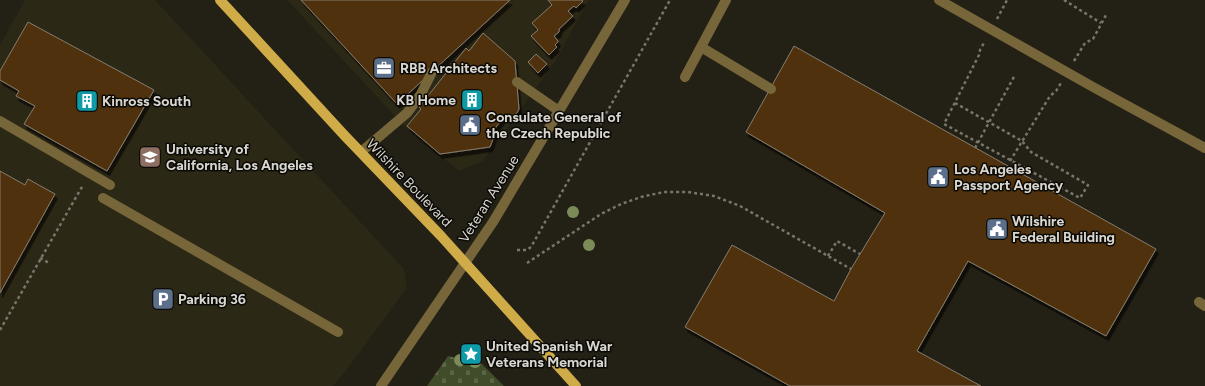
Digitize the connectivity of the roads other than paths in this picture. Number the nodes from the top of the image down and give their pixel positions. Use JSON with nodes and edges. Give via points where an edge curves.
{"nodes":[{"id":1,"x":220,"y":0,"type":"edge"},
{"id":2,"x":625,"y":0,"type":"edge"},
{"id":3,"x":726,"y":0,"type":"edge"},
{"id":4,"x":938,"y":0,"type":"edge"},
{"id":5,"x":701,"y":47,"type":"junction"},
{"id":6,"x":432,"y":72,"type":"dead end"},
{"id":7,"x":685,"y":77,"type":"dead end"},
{"id":8,"x":517,"y":82,"type":"dead end"},
{"id":9,"x":770,"y":89,"type":"dead end"},
{"id":10,"x":559,"y":111,"type":"junction"},
{"id":11,"x":0,"y":121,"type":"edge"},
{"id":12,"x":1205,"y":148,"type":"edge"},
{"id":13,"x":361,"y":152,"type":"junction"},
{"id":14,"x":110,"y":185,"type":"dead end"},
{"id":15,"x":103,"y":198,"type":"dead end"},
{"id":16,"x":465,"y":263,"type":"junction"},
{"id":17,"x":338,"y":332,"type":"dead end"},
{"id":18,"x":381,"y":386,"type":"edge"},
{"id":19,"x":576,"y":386,"type":"edge"}],
"edges":[{"from":1,"to":13,"type":"main road","name":"Wilshire Boulevard"},
{"from":2,"to":10,"type":"street","name":"Veteran Avenue"},
{"from":3,"to":5,"type":"street"},
{"from":4,"to":12,"type":"street"},
{"from":5,"to":7,"type":"street"},
{"from":5,"to":9,"type":"street"},
{"from":6,"to":13,"type":"street","via":[[421,94],[407,113]]},
{"from":8,"to":10,"type":"street"},
{"from":10,"to":16,"type":"street","name":"Veteran Avenue","via":[[493,222]]},
{"from":11,"to":14,"type":"street"},
{"from":13,"to":16,"type":"main road","name":"Wilshire Boulevard"},
{"from":15,"to":17,"type":"street"},
{"from":16,"to":18,"type":"street","name":"Veteran Avenue"},
{"from":16,"to":19,"type":"main road","name":"Wilshire Boulevard"}]}
